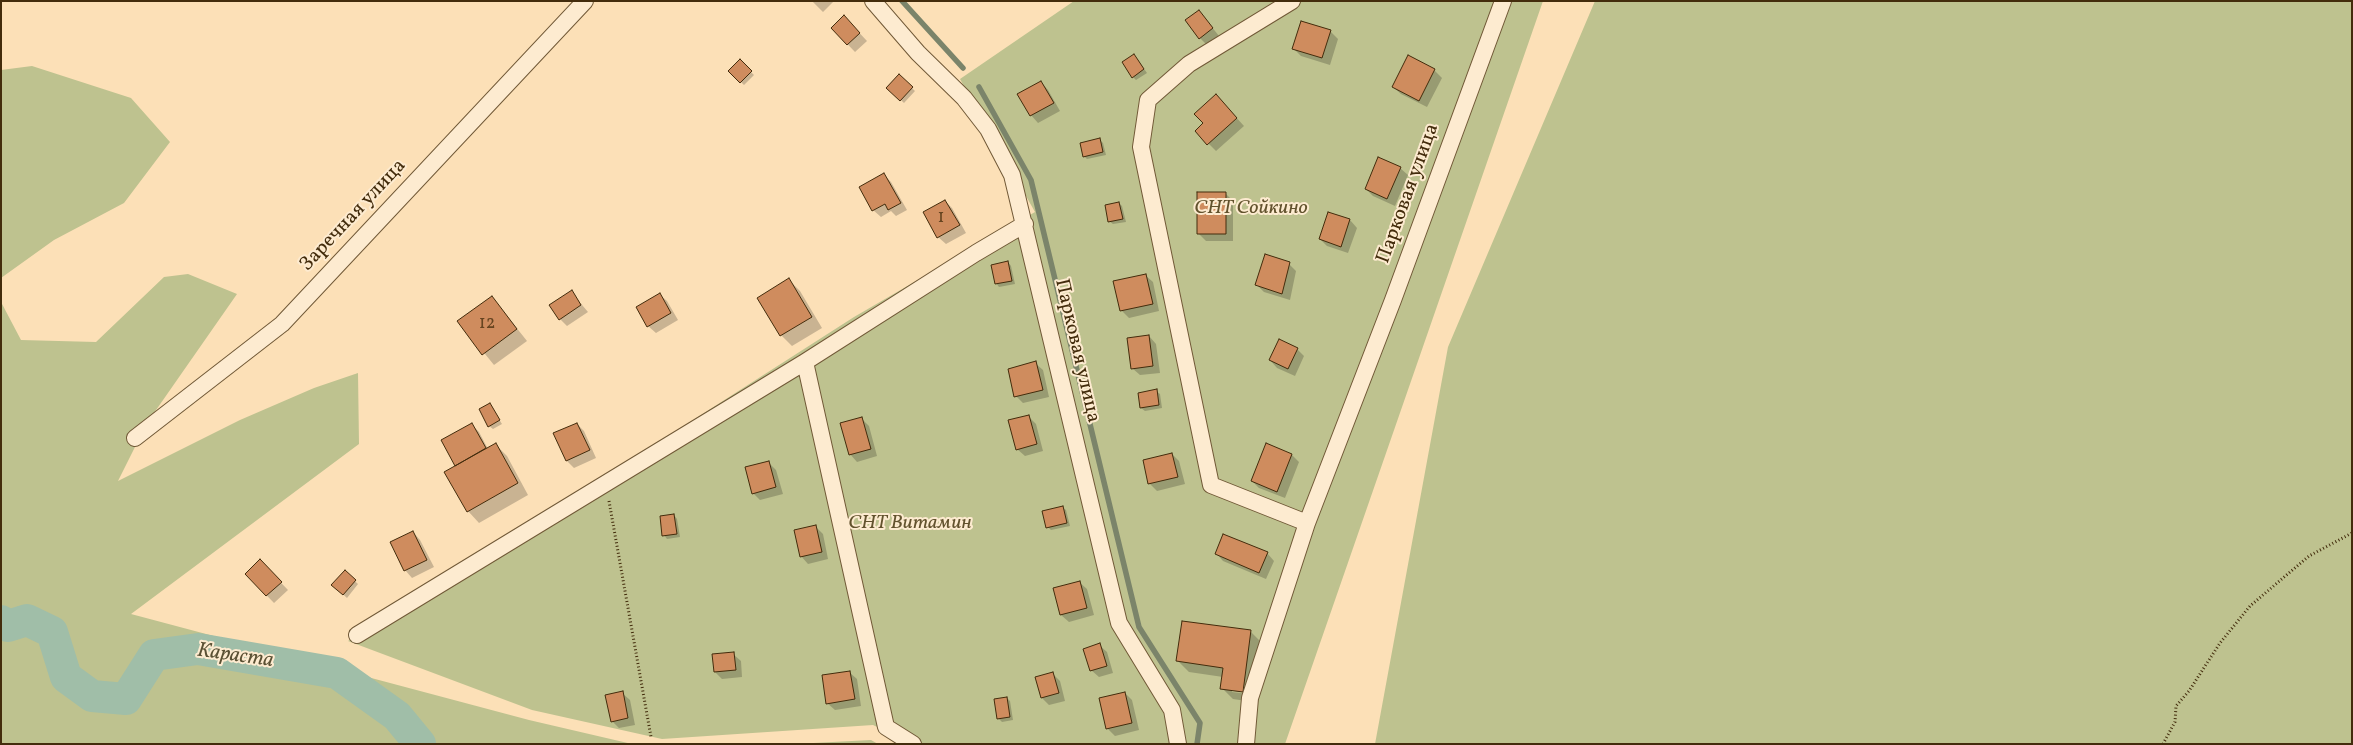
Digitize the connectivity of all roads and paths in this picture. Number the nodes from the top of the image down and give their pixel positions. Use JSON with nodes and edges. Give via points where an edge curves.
{"nodes":[{"id":1,"x":585,"y":1,"type":"edge"},
{"id":2,"x":873,"y":1,"type":"edge"},
{"id":3,"x":1292,"y":1,"type":"edge"},
{"id":4,"x":1503,"y":1,"type":"edge"},
{"id":5,"x":1025,"y":224,"type":"junction"},
{"id":6,"x":804,"y":362,"type":"junction"},
{"id":7,"x":136,"y":438,"type":"dead end"},
{"id":8,"x":606,"y":483,"type":"junction"},
{"id":9,"x":1307,"y":523,"type":"junction"},
{"id":10,"x":2352,"y":533,"type":"edge"},
{"id":11,"x":357,"y":634,"type":"dead end"},
{"id":12,"x":651,"y":737,"type":"dead end"},
{"id":13,"x":913,"y":744,"type":"edge"},
{"id":14,"x":1178,"y":744,"type":"edge"},
{"id":15,"x":1246,"y":744,"type":"edge"},
{"id":16,"x":2163,"y":744,"type":"edge"}],
"edges":[{"from":1,"to":7,"type":"street","name":"Заречная улица","via":[[282,324]]},
{"from":2,"to":5,"type":"street","name":"Парковая улица","via":[[918,53],[964,98],[988,129],[1012,175]]},
{"from":3,"to":9,"type":"street","via":[[1189,64],[1148,100],[1141,147],[1211,486]]},
{"from":4,"to":9,"type":"street","name":"Парковая улица"},
{"from":5,"to":6,"type":"street"},
{"from":5,"to":14,"type":"street","name":"Парковая улица","via":[[1119,622],[1172,710]]},
{"from":6,"to":8,"type":"street"},
{"from":6,"to":13,"type":"street","via":[[886,727]]},
{"from":8,"to":11,"type":"street"},
{"from":8,"to":12,"type":"path"},
{"from":9,"to":15,"type":"street","name":"Парковая улица","via":[[1250,698]]},
{"from":10,"to":16,"type":"path","via":[[2309,556],[2250,606],[2220,642],[2176,706],[2175,722]]}]}
